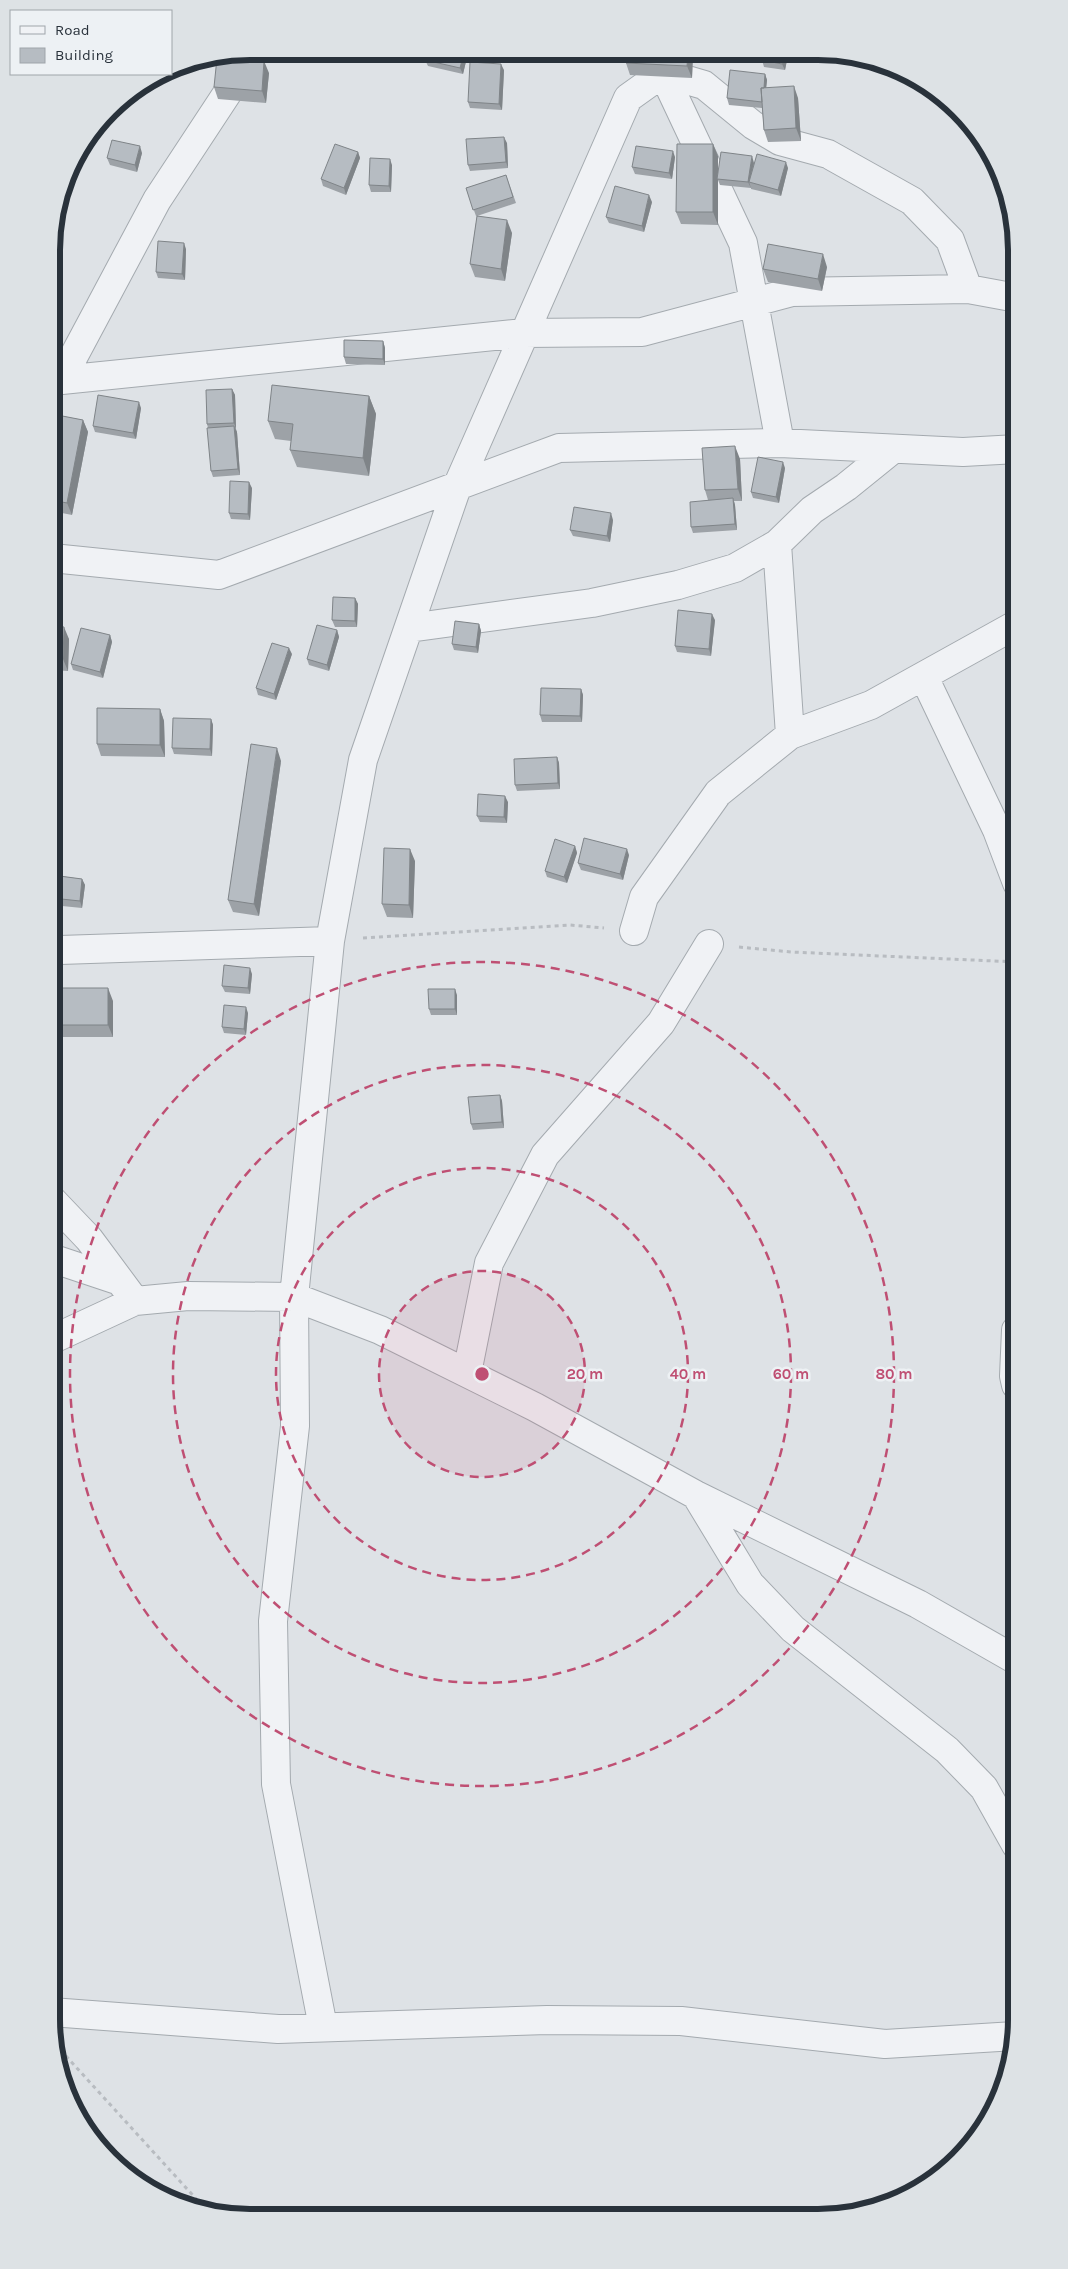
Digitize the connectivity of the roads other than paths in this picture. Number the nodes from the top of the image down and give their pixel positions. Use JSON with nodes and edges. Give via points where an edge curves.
{"nodes":[{"id":1,"x":249,"y":60,"type":"edge"},
{"id":2,"x":655,"y":64,"type":"edge"},
{"id":3,"x":968,"y":289,"type":"junction"},
{"id":4,"x":1008,"y":296,"type":"edge"},
{"id":5,"x":755,"y":302,"type":"junction"},
{"id":6,"x":524,"y":333,"type":"junction"},
{"id":7,"x":60,"y":374,"type":"edge"},
{"id":8,"x":60,"y":381,"type":"edge"},
{"id":9,"x":780,"y":443,"type":"junction"},
{"id":10,"x":893,"y":449,"type":"junction"},
{"id":11,"x":1008,"y":449,"type":"edge"},
{"id":12,"x":457,"y":487,"type":"junction"},
{"id":13,"x":777,"y":544,"type":"junction"},
{"id":14,"x":60,"y":559,"type":"edge"},
{"id":15,"x":409,"y":628,"type":"junction"},
{"id":16,"x":1008,"y":629,"type":"edge"},
{"id":17,"x":924,"y":677,"type":"junction"},
{"id":18,"x":790,"y":735,"type":"junction"},
{"id":19,"x":1008,"y":859,"type":"edge"},
{"id":20,"x":634,"y":931,"type":"dead end"},
{"id":21,"x":330,"y":941,"type":"junction"},
{"id":22,"x":709,"y":944,"type":"dead end"},
{"id":23,"x":60,"y":950,"type":"edge"},
{"id":24,"x":60,"y":1207,"type":"edge"},
{"id":25,"x":60,"y":1261,"type":"edge"},
{"id":26,"x":128,"y":1291,"type":"junction"},
{"id":27,"x":294,"y":1297,"type":"junction"},
{"id":28,"x":60,"y":1334,"type":"edge"},
{"id":29,"x":467,"y":1373,"type":"junction"},
{"id":30,"x":696,"y":1495,"type":"junction"},
{"id":31,"x":1008,"y":1655,"type":"edge"},
{"id":32,"x":1008,"y":1831,"type":"edge"},
{"id":33,"x":60,"y":2013,"type":"edge"},
{"id":34,"x":324,"y":2027,"type":"junction"},
{"id":35,"x":1007,"y":2037,"type":"edge"}],
"edges":[{"from":1,"to":7,"type":"street","via":[[157,200]]},
{"from":2,"to":3,"type":"street","via":[[704,86],[753,125],[780,141],[828,154],[912,201],[950,240]]},
{"from":2,"to":5,"type":"street","via":[[743,243]]},
{"from":2,"to":6,"type":"street","via":[[628,98]]},
{"from":3,"to":4,"type":"street"},
{"from":3,"to":5,"type":"street","via":[[792,292]]},
{"from":5,"to":6,"type":"street","via":[[642,332]]},
{"from":5,"to":9,"type":"street"},
{"from":6,"to":8,"type":"street"},
{"from":6,"to":12,"type":"street"},
{"from":9,"to":10,"type":"street"},
{"from":9,"to":12,"type":"street","via":[[559,448]]},
{"from":10,"to":11,"type":"street","via":[[963,452]]},
{"from":10,"to":13,"type":"street","via":[[812,510]]},
{"from":12,"to":14,"type":"street","via":[[219,575]]},
{"from":12,"to":15,"type":"street"},
{"from":13,"to":15,"type":"street","via":[[735,568],[678,585],[592,603]]},
{"from":13,"to":18,"type":"street"},
{"from":15,"to":21,"type":"street","via":[[363,760]]},
{"from":16,"to":17,"type":"street"},
{"from":17,"to":18,"type":"street","via":[[871,706]]},
{"from":17,"to":19,"type":"street"},
{"from":18,"to":20,"type":"street","via":[[718,793],[644,897]]},
{"from":21,"to":23,"type":"street"},
{"from":21,"to":27,"type":"street"},
{"from":22,"to":29,"type":"street","via":[[661,1023],[545,1155],[489,1263]]},
{"from":24,"to":26,"type":"street","via":[[90,1239]]},
{"from":25,"to":26,"type":"street"},
{"from":26,"to":27,"type":"street","via":[[188,1296]]},
{"from":26,"to":28,"type":"street"},
{"from":27,"to":29,"type":"street","via":[[380,1330]]},
{"from":27,"to":34,"type":"street","via":[[295,1426],[273,1622],[276,1784]]},
{"from":29,"to":30,"type":"street"},
{"from":30,"to":31,"type":"street","via":[[918,1604]]},
{"from":30,"to":32,"type":"street","via":[[750,1584],[793,1629],[948,1750],[984,1788]]},
{"from":33,"to":34,"type":"street","via":[[278,2028]]},
{"from":34,"to":35,"type":"street","via":[[547,2020],[681,2021],[885,2044]]}]}
